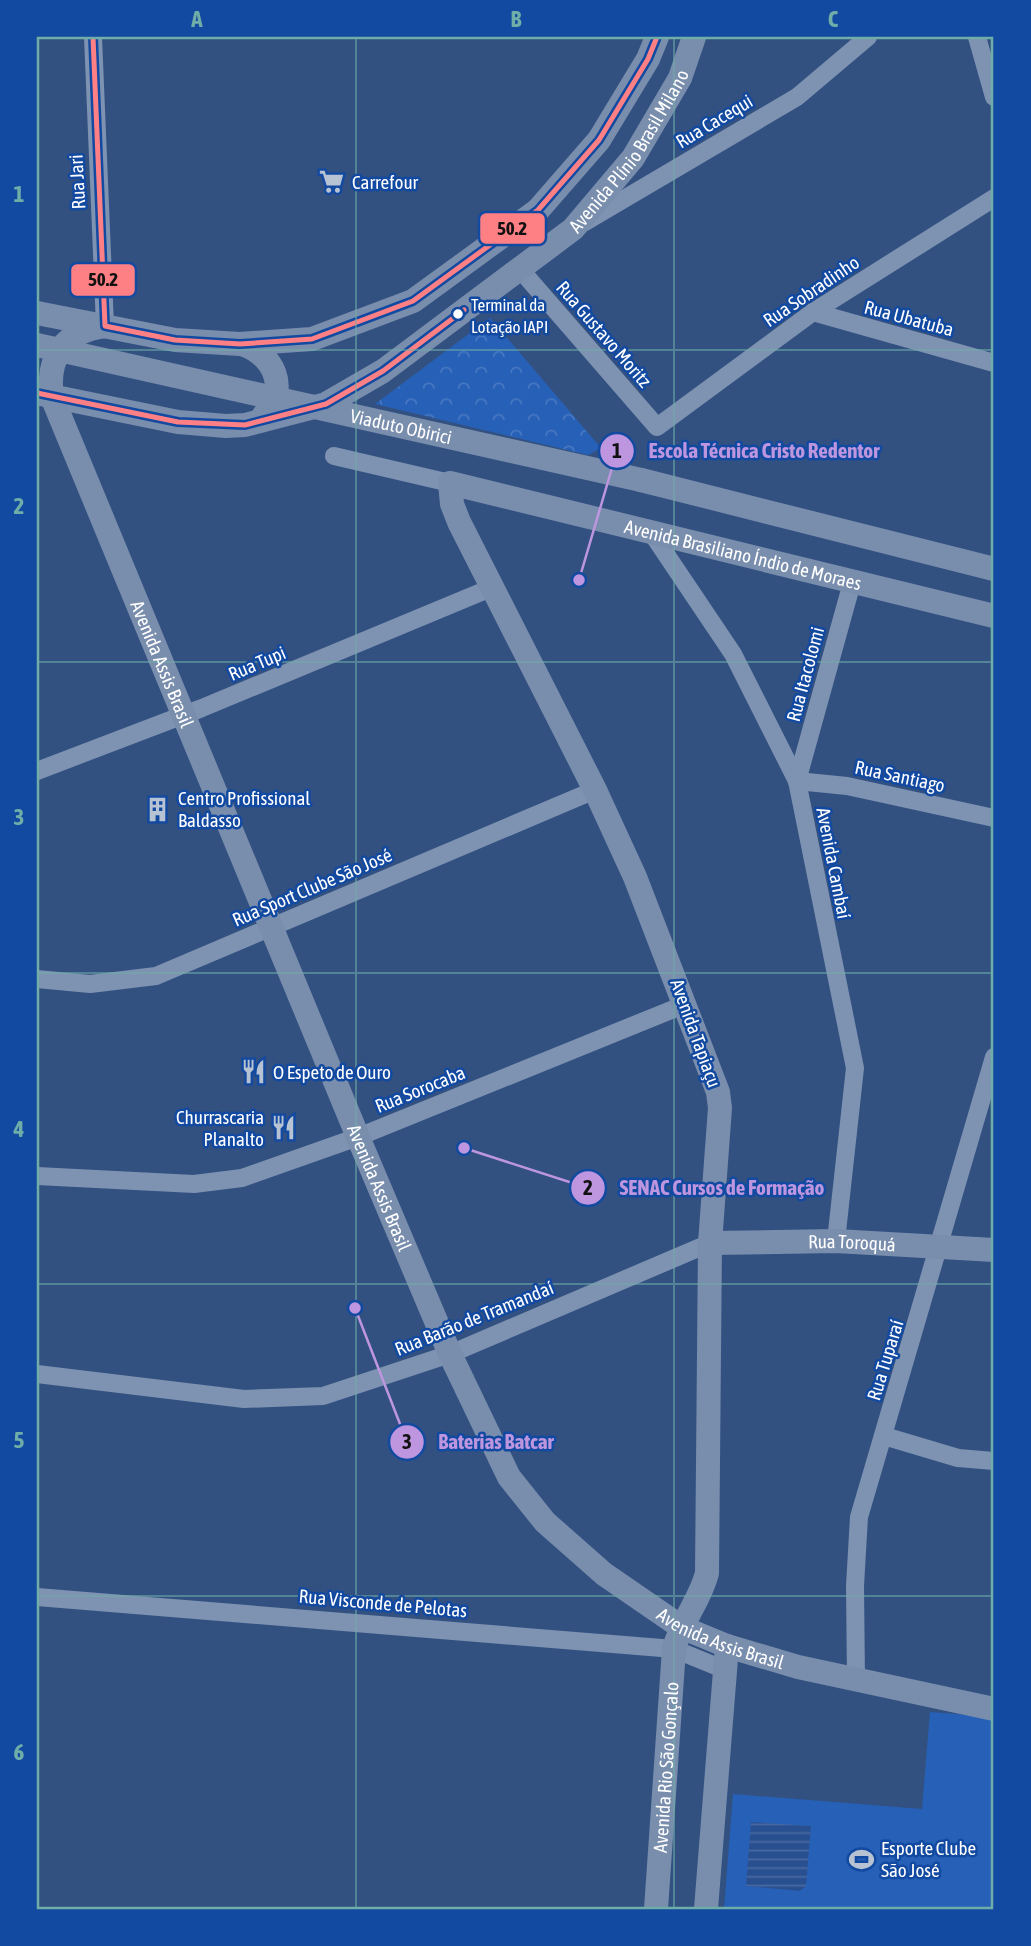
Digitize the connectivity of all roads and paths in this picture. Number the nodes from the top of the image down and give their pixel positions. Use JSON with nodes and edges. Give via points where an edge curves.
{"nodes":[{"id":1,"x":93,"y":37,"type":"edge"},
{"id":2,"x":656,"y":37,"type":"edge"},
{"id":3,"x":694,"y":37,"type":"edge"},
{"id":4,"x":868,"y":37,"type":"edge"},
{"id":5,"x":977,"y":37,"type":"edge"},
{"id":6,"x":994,"y":97,"type":"edge"},
{"id":7,"x":994,"y":198,"type":"edge"},
{"id":8,"x":573,"y":229,"type":"junction"},
{"id":9,"x":519,"y":268,"type":"junction"},
{"id":10,"x":813,"y":312,"type":"junction"},
{"id":11,"x":37,"y":313,"type":"edge"},
{"id":12,"x":105,"y":326,"type":"junction"},
{"id":13,"x":240,"y":344,"type":"junction"},
{"id":14,"x":37,"y":345,"type":"edge"},
{"id":15,"x":994,"y":363,"type":"edge"},
{"id":16,"x":44,"y":395,"type":"edge"},
{"id":17,"x":245,"y":425,"type":"junction"},
{"id":18,"x":657,"y":427,"type":"joint"},
{"id":19,"x":334,"y":456,"type":"dead end"},
{"id":20,"x":450,"y":483,"type":"junction"},
{"id":21,"x":649,"y":529,"type":"junction"},
{"id":22,"x":994,"y":569,"type":"edge"},
{"id":23,"x":853,"y":579,"type":"junction"},
{"id":24,"x":491,"y":588,"type":"junction"},
{"id":25,"x":994,"y":616,"type":"edge"},
{"id":26,"x":183,"y":716,"type":"junction"},
{"id":27,"x":37,"y":771,"type":"edge"},
{"id":28,"x":797,"y":781,"type":"junction"},
{"id":29,"x":595,"y":790,"type":"junction"},
{"id":30,"x":994,"y":818,"type":"edge"},
{"id":31,"x":271,"y":927,"type":"junction"},
{"id":32,"x":37,"y":979,"type":"edge"},
{"id":33,"x":686,"y":1004,"type":"junction"},
{"id":34,"x":994,"y":1057,"type":"edge"},
{"id":35,"x":358,"y":1137,"type":"junction"},
{"id":36,"x":37,"y":1176,"type":"edge"},
{"id":37,"x":836,"y":1241,"type":"junction"},
{"id":38,"x":710,"y":1243,"type":"junction"},
{"id":39,"x":940,"y":1248,"type":"junction"},
{"id":40,"x":994,"y":1250,"type":"edge"},
{"id":41,"x":450,"y":1354,"type":"junction"},
{"id":42,"x":37,"y":1374,"type":"edge"},
{"id":43,"x":884,"y":1436,"type":"junction"},
{"id":44,"x":994,"y":1461,"type":"edge"},
{"id":45,"x":37,"y":1597,"type":"edge"},
{"id":46,"x":677,"y":1638,"type":"junction"},
{"id":47,"x":725,"y":1657,"type":"junction"},
{"id":48,"x":856,"y":1680,"type":"junction"},
{"id":49,"x":994,"y":1709,"type":"edge"},
{"id":50,"x":656,"y":1909,"type":"edge"},
{"id":51,"x":706,"y":1909,"type":"edge"}],
"edges":[{"from":1,"to":12,"type":"street","name":"Rua Jari"},
{"from":2,"to":13,"type":"main road","name":"Avenida Plínio Brasil Milano","via":[[648,59],[599,140],[538,210],[413,301],[312,339]]},
{"from":3,"to":8,"type":"main road","name":"Avenida Plínio Brasil Milano","via":[[680,78],[633,158]]},
{"from":4,"to":8,"type":"street","name":"Rua Cacequi","via":[[797,97]]},
{"from":5,"to":6,"type":"street"},
{"from":7,"to":10,"type":"street","name":"Rua Sobradinho"},
{"from":8,"to":9,"type":"main road","name":"Avenida Plínio Brasil Milano"},
{"from":9,"to":17,"type":"main road","name":"Avenida Plínio Brasil Milano","via":[[383,371],[326,404]]},
{"from":9,"to":18,"type":"street","name":"Rua Gustavo Moritz"},
{"from":10,"to":15,"type":"street","name":"Rua Ubatuba"},
{"from":10,"to":18,"type":"street","name":"Rua Sobradinho"},
{"from":11,"to":12,"type":"main road"},
{"from":12,"to":13,"type":"main road","name":"Avenida Plínio Brasil Milano","via":[[176,341]]},
{"from":12,"to":16,"type":"main road","via":[[73,335],[61,347],[52,361]]},
{"from":13,"to":17,"type":"main road","via":[[263,354],[271,364],[277,389],[267,412]]},
{"from":14,"to":22,"type":"main road","name":"Viaduto Obirici","bridge":true,"via":[[641,480]]},
{"from":16,"to":17,"type":"main road","name":"Avenida Plínio Brasil Milano","via":[[178,422]]},
{"from":16,"to":26,"type":"main road","name":"Avenida Assis Brasil"},
{"from":19,"to":20,"type":"street"},
{"from":20,"to":21,"type":"main road","name":"Avenida Brasiliano Índio de Moraes"},
{"from":20,"to":24,"type":"main road","name":"Avenida Tapiaçu","via":[[458,522]]},
{"from":21,"to":23,"type":"main road","name":"Avenida Brasiliano Índio de Moraes"},
{"from":21,"to":28,"type":"street","name":"Avenida Cambaí","via":[[733,654]]},
{"from":23,"to":25,"type":"main road","name":"Avenida Brasiliano Índio de Moraes"},
{"from":23,"to":28,"type":"street","name":"Rua Itacolomi"},
{"from":24,"to":26,"type":"street","name":"Rua Tupi"},
{"from":24,"to":29,"type":"main road","name":"Avenida Tapiaçu"},
{"from":26,"to":27,"type":"street","name":"Rua Tupi"},
{"from":26,"to":31,"type":"main road","name":"Avenida Assis Brasil"},
{"from":28,"to":30,"type":"street","name":"Rua Santiago","via":[[847,786]]},
{"from":28,"to":37,"type":"street","name":"Avenida Cambaí","via":[[855,1068]]},
{"from":29,"to":31,"type":"street","name":"Rua Sport Clube São José"},
{"from":29,"to":33,"type":"main road","name":"Avenida Tapiaçu"},
{"from":31,"to":32,"type":"street","name":"Rua Sport Clube São José","via":[[156,976],[90,984]]},
{"from":31,"to":35,"type":"main road","name":"Avenida Assis Brasil"},
{"from":33,"to":35,"type":"street","name":"Rua Sorocaba"},
{"from":33,"to":38,"type":"main road","name":"Avenida Tapiaçu","via":[[720,1108]]},
{"from":34,"to":39,"type":"street","name":"Rua Tuparaí"},
{"from":35,"to":36,"type":"street","name":"Rua Sorocaba","via":[[217,1183]]},
{"from":35,"to":41,"type":"main road","name":"Avenida Assis Brasil"},
{"from":37,"to":38,"type":"main road","name":"Rua Toroquá"},
{"from":37,"to":39,"type":"main road","name":"Rua Toroquá"},
{"from":38,"to":41,"type":"street","name":"Rua Barão de Tramandaí"},
{"from":38,"to":46,"type":"main road","name":"Avenida Tapiaçu","via":[[706,1573],[698,1602]]},
{"from":39,"to":40,"type":"main road","name":"Rua Toroquá"},
{"from":39,"to":43,"type":"street","name":"Rua Tuparaí"},
{"from":41,"to":42,"type":"street","name":"Rua Barão de Tramandaí","via":[[304,1399],[244,1399]]},
{"from":41,"to":46,"type":"main road","name":"Avenida Assis Brasil","via":[[509,1478],[545,1522]]},
{"from":43,"to":44,"type":"street","via":[[958,1458]]},
{"from":43,"to":48,"type":"street","name":"Rua Tuparaí","via":[[859,1517]]},
{"from":45,"to":46,"type":"street","name":"Rua Visconde de Pelotas"},
{"from":46,"to":47,"type":"main road","name":"Avenida Assis Brasil"},
{"from":46,"to":50,"type":"main road","name":"Avenida Rio São Gonçalo"},
{"from":47,"to":48,"type":"main road","name":"Avenida Assis Brasil"},
{"from":47,"to":51,"type":"main road"},
{"from":48,"to":49,"type":"main road","name":"Avenida Assis Brasil"}]}
